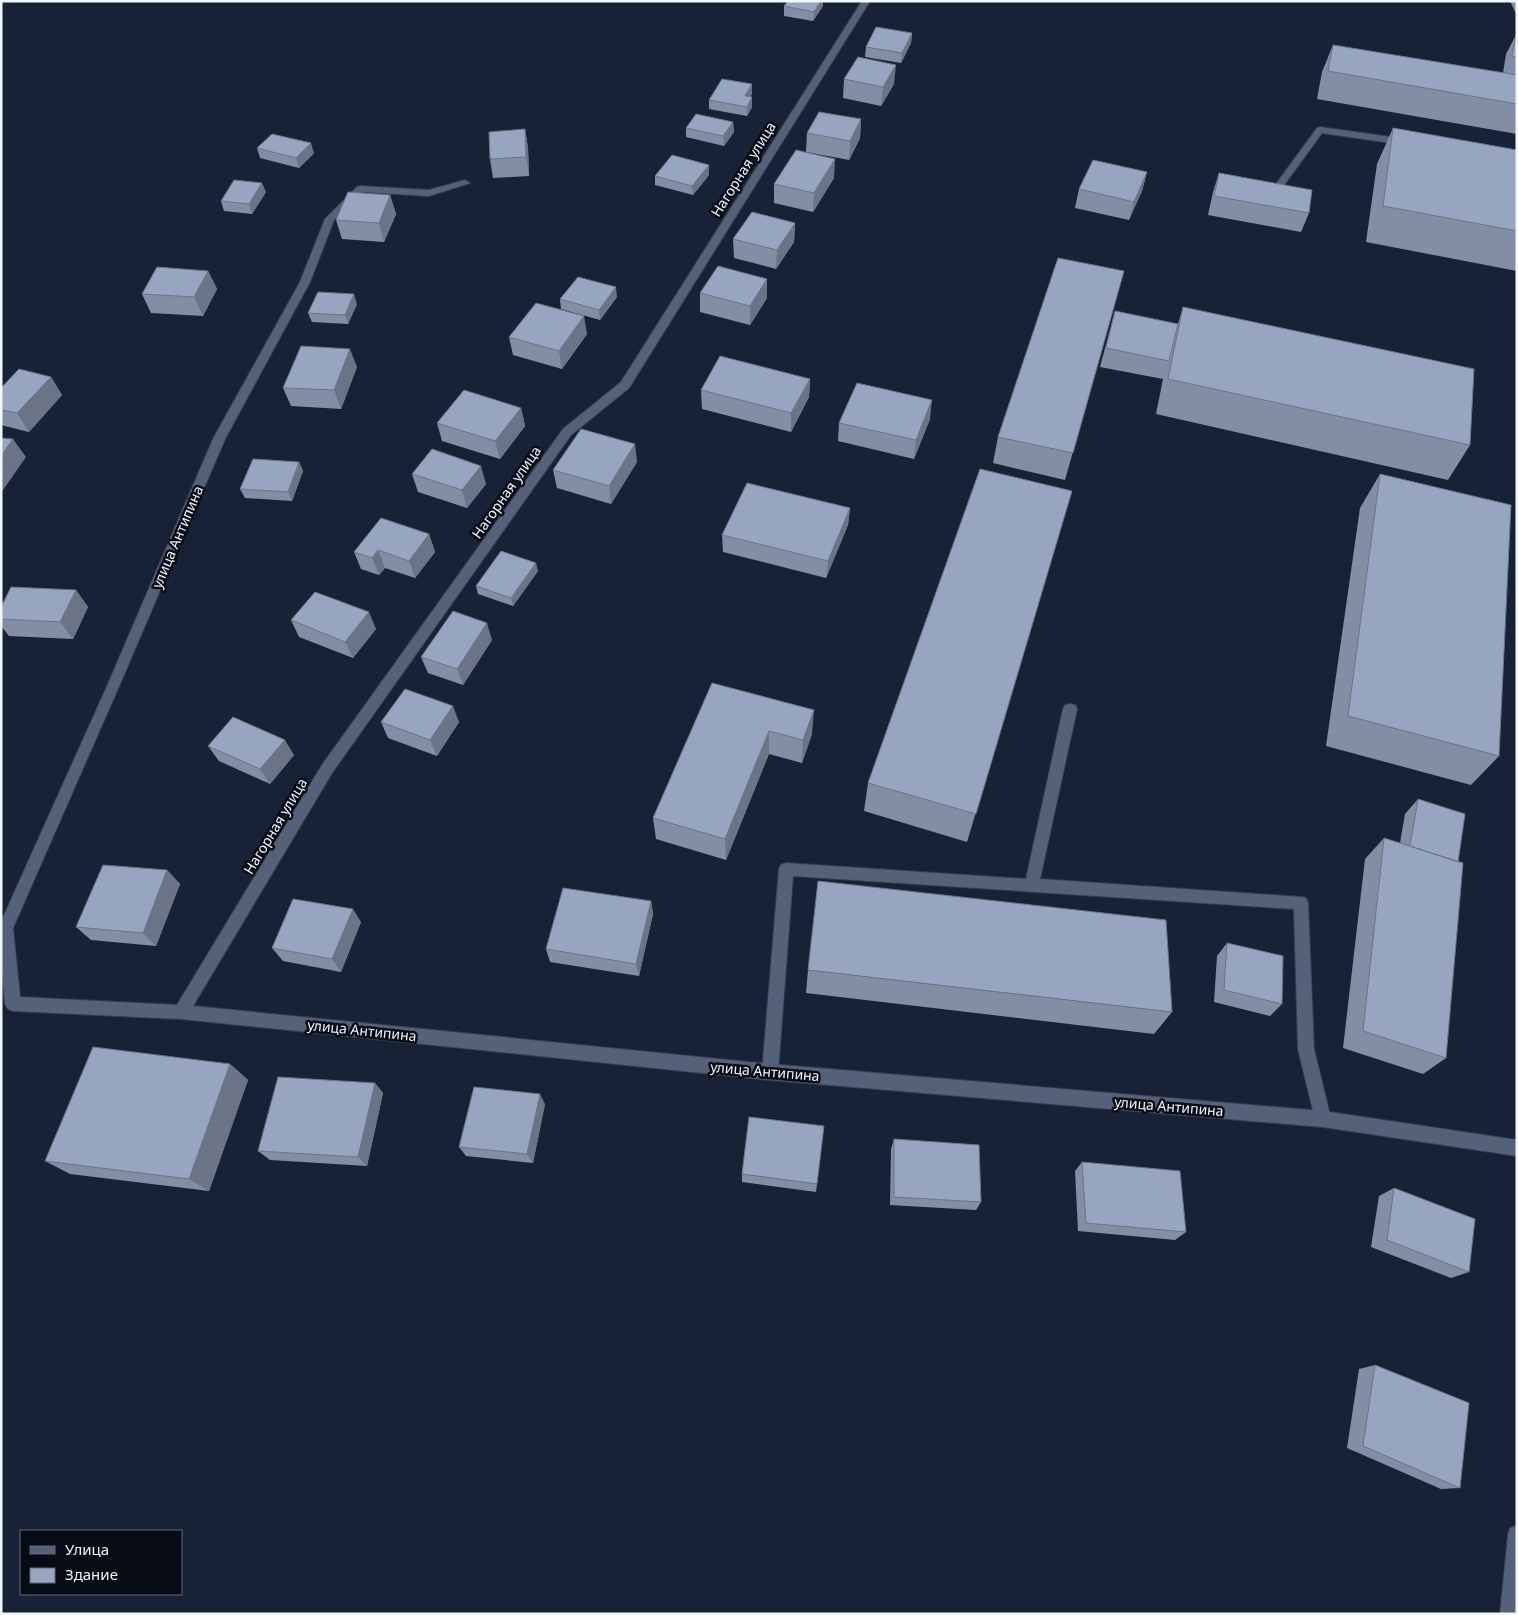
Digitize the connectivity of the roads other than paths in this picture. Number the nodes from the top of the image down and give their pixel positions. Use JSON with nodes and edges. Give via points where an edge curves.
{"nodes":[{"id":1,"x":866,"y":1,"type":"edge"},
{"id":2,"x":1418,"y":144,"type":"edge"},
{"id":3,"x":465,"y":183,"type":"dead end"},
{"id":4,"x":1279,"y":186,"type":"edge"},
{"id":5,"x":1070,"y":709,"type":"dead end"},
{"id":6,"x":1032,"y":885,"type":"junction"},
{"id":7,"x":7,"y":1003,"type":"edge"},
{"id":8,"x":181,"y":1012,"type":"junction"},
{"id":9,"x":770,"y":1072,"type":"junction"},
{"id":10,"x":1323,"y":1119,"type":"junction"},
{"id":11,"x":1517,"y":1148,"type":"edge"},
{"id":12,"x":1517,"y":1535,"type":"edge"},
{"id":13,"x":1510,"y":1614,"type":"edge"}],
"edges":[{"from":1,"to":8,"type":"street","name":"Нагорная улица","via":[[625,386],[567,432],[332,761]]},
{"from":2,"to":4,"type":"street","via":[[1320,130]]},
{"from":3,"to":7,"type":"street","name":"улица Антипина","via":[[428,193],[360,189],[330,219],[305,282],[219,439],[6,928]]},
{"from":5,"to":6,"type":"street"},
{"from":6,"to":9,"type":"street","via":[[786,869]]},
{"from":6,"to":10,"type":"street","via":[[1301,903],[1306,1048]]},
{"from":7,"to":8,"type":"street","name":"улица Антипина"},
{"from":8,"to":9,"type":"street","name":"улица Антипина"},
{"from":9,"to":10,"type":"street","name":"улица Антипина"},
{"from":10,"to":11,"type":"street","name":"улица Антипина"},
{"from":12,"to":13,"type":"street"}]}
